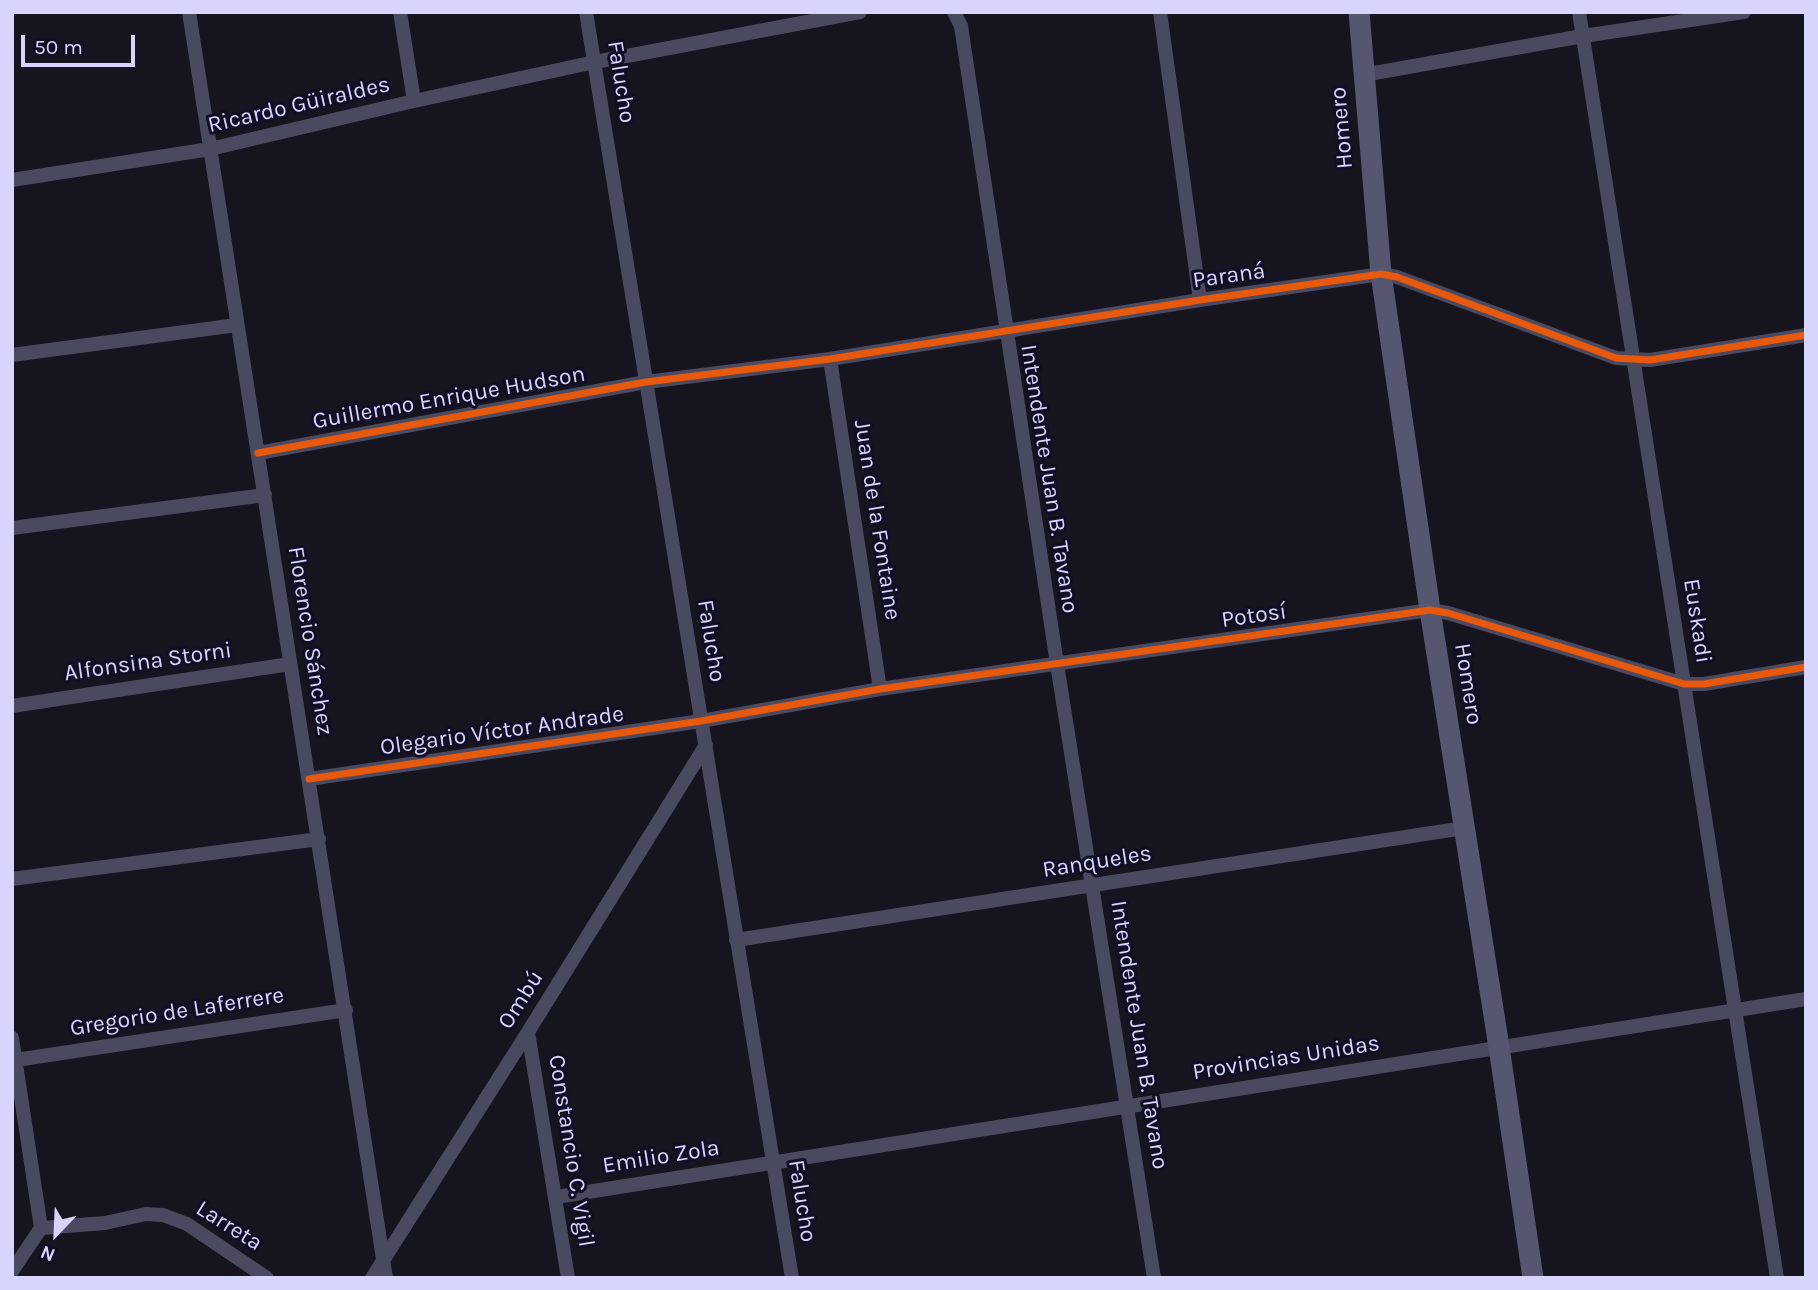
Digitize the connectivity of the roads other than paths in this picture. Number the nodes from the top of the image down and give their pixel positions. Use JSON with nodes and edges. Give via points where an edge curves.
{"nodes":[{"id":1,"x":189,"y":12,"type":"edge"},
{"id":2,"x":400,"y":12,"type":"edge"},
{"id":3,"x":586,"y":12,"type":"edge"},
{"id":4,"x":860,"y":12,"type":"edge"},
{"id":5,"x":954,"y":12,"type":"edge"},
{"id":6,"x":1160,"y":12,"type":"edge"},
{"id":7,"x":1359,"y":12,"type":"edge"},
{"id":8,"x":1579,"y":12,"type":"edge"},
{"id":9,"x":1744,"y":12,"type":"edge"},
{"id":10,"x":1583,"y":36,"type":"junction"},
{"id":11,"x":595,"y":62,"type":"junction"},
{"id":12,"x":1363,"y":75,"type":"junction"},
{"id":13,"x":414,"y":101,"type":"junction"},
{"id":14,"x":210,"y":149,"type":"junction"},
{"id":15,"x":12,"y":180,"type":"edge"},
{"id":16,"x":1381,"y":274,"type":"junction"},
{"id":17,"x":1199,"y":300,"type":"junction"},
{"id":18,"x":237,"y":325,"type":"junction"},
{"id":19,"x":1007,"y":330,"type":"junction"},
{"id":20,"x":1806,"y":335,"type":"edge"},
{"id":21,"x":12,"y":355,"type":"edge"},
{"id":22,"x":830,"y":359,"type":"junction"},
{"id":23,"x":1633,"y":360,"type":"junction"},
{"id":24,"x":646,"y":382,"type":"junction"},
{"id":25,"x":258,"y":453,"type":"junction"},
{"id":26,"x":265,"y":495,"type":"junction"},
{"id":27,"x":12,"y":528,"type":"edge"},
{"id":28,"x":1430,"y":610,"type":"junction"},
{"id":29,"x":290,"y":664,"type":"junction"},
{"id":30,"x":1057,"y":664,"type":"junction"},
{"id":31,"x":1806,"y":667,"type":"edge"},
{"id":32,"x":1684,"y":684,"type":"junction"},
{"id":33,"x":880,"y":689,"type":"junction"},
{"id":34,"x":12,"y":705,"type":"edge"},
{"id":35,"x":701,"y":721,"type":"junction"},
{"id":36,"x":706,"y":745,"type":"junction"},
{"id":37,"x":309,"y":779,"type":"junction"},
{"id":38,"x":1464,"y":828,"type":"junction"},
{"id":39,"x":319,"y":839,"type":"junction"},
{"id":40,"x":12,"y":879,"type":"edge"},
{"id":41,"x":1092,"y":886,"type":"junction"},
{"id":42,"x":736,"y":940,"type":"junction"},
{"id":43,"x":1806,"y":999,"type":"edge"},
{"id":44,"x":346,"y":1010,"type":"junction"},
{"id":45,"x":1734,"y":1010,"type":"junction"},
{"id":46,"x":528,"y":1032,"type":"junction"},
{"id":47,"x":12,"y":1038,"type":"edge"},
{"id":48,"x":1499,"y":1047,"type":"junction"},
{"id":49,"x":16,"y":1060,"type":"junction"},
{"id":50,"x":1127,"y":1107,"type":"junction"},
{"id":51,"x":773,"y":1161,"type":"junction"},
{"id":52,"x":556,"y":1197,"type":"junction"},
{"id":53,"x":41,"y":1228,"type":"junction"},
{"id":54,"x":383,"y":1261,"type":"junction"},
{"id":55,"x":12,"y":1271,"type":"edge"},
{"id":56,"x":267,"y":1278,"type":"edge"},
{"id":57,"x":372,"y":1278,"type":"edge"},
{"id":58,"x":386,"y":1278,"type":"edge"},
{"id":59,"x":568,"y":1278,"type":"edge"},
{"id":60,"x":792,"y":1278,"type":"edge"},
{"id":61,"x":1154,"y":1278,"type":"edge"},
{"id":62,"x":1533,"y":1278,"type":"edge"},
{"id":63,"x":1777,"y":1278,"type":"edge"}],
"edges":[{"from":1,"to":14,"type":"street","name":"Florencio Sánchez"},
{"from":2,"to":13,"type":"street"},
{"from":3,"to":11,"type":"street","name":"Falucho"},
{"from":4,"to":11,"type":"street","name":"Ricardo Güiraldes"},
{"from":5,"to":19,"type":"street","name":"Intendente Juan B. Tavano","via":[[961,26]]},
{"from":6,"to":17,"type":"street"},
{"from":7,"to":12,"type":"main road","name":"Homero"},
{"from":8,"to":10,"type":"street","name":"Euskadi"},
{"from":9,"to":10,"type":"street"},
{"from":10,"to":12,"type":"street"},
{"from":10,"to":23,"type":"street","name":"Euskadi"},
{"from":11,"to":13,"type":"street","name":"Ricardo Güiraldes"},
{"from":11,"to":24,"type":"street","name":"Falucho"},
{"from":12,"to":16,"type":"main road","name":"Homero"},
{"from":13,"to":14,"type":"street","name":"Ricardo Güiraldes"},
{"from":14,"to":15,"type":"street","name":"Ricardo Güiraldes"},
{"from":14,"to":18,"type":"street","name":"Florencio Sánchez"},
{"from":16,"to":17,"type":"street","name":"Paraná"},
{"from":16,"to":23,"type":"street","name":"Paraná","via":[[1616,358]]},
{"from":16,"to":28,"type":"main road","name":"Homero"},
{"from":17,"to":19,"type":"street","name":"Paraná"},
{"from":18,"to":21,"type":"street"},
{"from":18,"to":25,"type":"street","name":"Florencio Sánchez"},
{"from":19,"to":22,"type":"street","name":"Paraná"},
{"from":19,"to":30,"type":"street","name":"Intendente Juan B. Tavano"},
{"from":20,"to":23,"type":"street","name":"Paraná"},
{"from":22,"to":24,"type":"street","name":"Paraná"},
{"from":22,"to":33,"type":"street","name":"Juan de la Fontaine"},
{"from":23,"to":32,"type":"street","name":"Euskadi"},
{"from":24,"to":25,"type":"street","name":"Guillermo Enrique Hudson"},
{"from":24,"to":35,"type":"street","name":"Falucho"},
{"from":25,"to":26,"type":"street","name":"Florencio Sánchez"},
{"from":26,"to":27,"type":"street"},
{"from":26,"to":29,"type":"street","name":"Florencio Sánchez"},
{"from":28,"to":30,"type":"street","name":"Potosí"},
{"from":28,"to":32,"type":"street","name":"Potosí"},
{"from":28,"to":38,"type":"main road","name":"Homero"},
{"from":29,"to":34,"type":"street","name":"Alfonsina Storni"},
{"from":29,"to":37,"type":"street","name":"Florencio Sánchez"},
{"from":30,"to":33,"type":"street","name":"Potosí"},
{"from":30,"to":41,"type":"street","name":"Intendente Juan B. Tavano"},
{"from":31,"to":32,"type":"street","name":"Potosí"},
{"from":32,"to":45,"type":"street","name":"Euskadi"},
{"from":33,"to":35,"type":"street","name":"Potosí"},
{"from":35,"to":36,"type":"street","name":"Falucho"},
{"from":35,"to":37,"type":"street","name":"Olegario Víctor Andrade"},
{"from":36,"to":42,"type":"street","name":"Falucho"},
{"from":36,"to":46,"type":"street","name":"Ombú"},
{"from":37,"to":39,"type":"street","name":"Florencio Sánchez"},
{"from":38,"to":41,"type":"street","name":"Ranqueles"},
{"from":38,"to":48,"type":"main road","name":"Homero"},
{"from":39,"to":40,"type":"street"},
{"from":39,"to":44,"type":"street","name":"Florencio Sánchez"},
{"from":41,"to":42,"type":"street","name":"Ranqueles"},
{"from":41,"to":50,"type":"street","name":"Intendente Juan B. Tavano"},
{"from":42,"to":51,"type":"street","name":"Falucho"},
{"from":43,"to":45,"type":"street","name":"Provincias Unidas"},
{"from":44,"to":49,"type":"street","name":"Gregorio de Laferrere"},
{"from":44,"to":54,"type":"street","name":"Florencio Sánchez"},
{"from":45,"to":48,"type":"street","name":"Provincias Unidas"},
{"from":45,"to":63,"type":"street","name":"Euskadi"},
{"from":46,"to":52,"type":"street","name":"Constancio C. Vigil"},
{"from":46,"to":54,"type":"street","name":"Ombú"},
{"from":47,"to":49,"type":"street"},
{"from":48,"to":50,"type":"street","name":"Provincias Unidas"},
{"from":48,"to":62,"type":"main road","name":"Homero"},
{"from":49,"to":53,"type":"street"},
{"from":50,"to":51,"type":"street","name":"Provincias Unidas"},
{"from":50,"to":61,"type":"street","name":"Intendente Juan B. Tavano"},
{"from":51,"to":52,"type":"street","name":"Emilio Zola"},
{"from":51,"to":60,"type":"street","name":"Falucho"},
{"from":52,"to":59,"type":"street","name":"Constancio C. Vigil"},
{"from":53,"to":55,"type":"street"},
{"from":53,"to":56,"type":"street","name":"Larreta","via":[[163,1215],[187,1224]]},
{"from":54,"to":57,"type":"street","name":"Ombú"},
{"from":54,"to":58,"type":"street","name":"Florencio Sánchez"}]}
